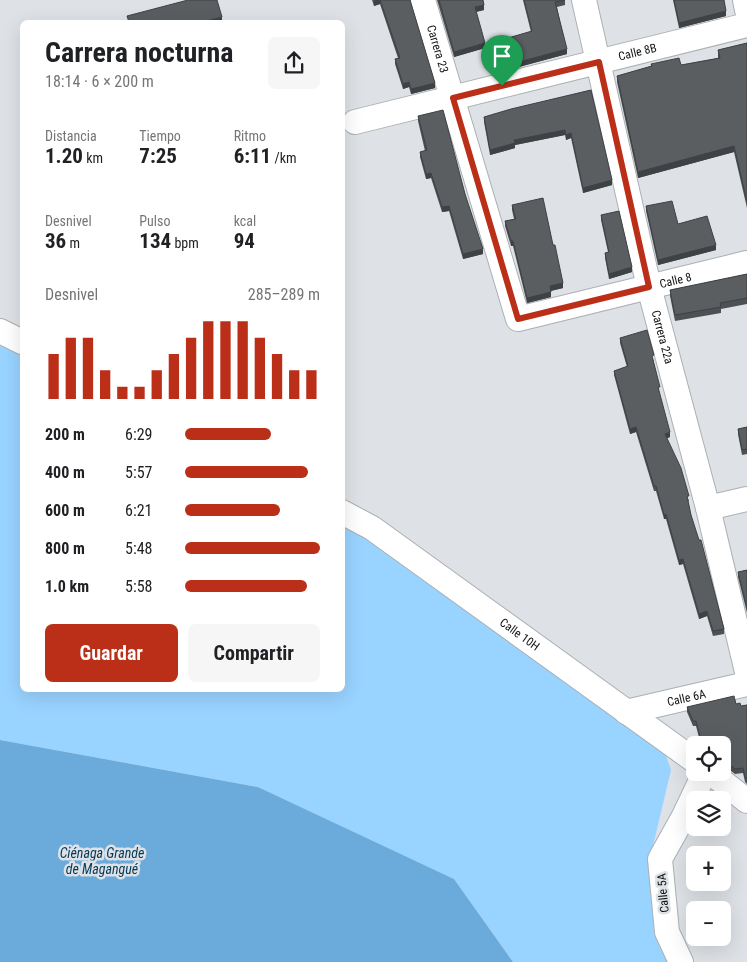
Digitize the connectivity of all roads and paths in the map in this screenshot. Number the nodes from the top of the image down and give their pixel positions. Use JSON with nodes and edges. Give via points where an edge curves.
{"nodes":[{"id":1,"x":423,"y":0,"type":"edge"},
{"id":2,"x":584,"y":0,"type":"edge"},
{"id":3,"x":745,"y":0,"type":"edge"},
{"id":4,"x":747,"y":10,"type":"edge"},
{"id":5,"x":747,"y":25,"type":"edge"},
{"id":6,"x":599,"y":62,"type":"junction"},
{"id":7,"x":453,"y":98,"type":"junction"},
{"id":8,"x":355,"y":122,"type":"dead end"},
{"id":9,"x":747,"y":263,"type":"edge"},
{"id":10,"x":649,"y":287,"type":"junction"},
{"id":11,"x":518,"y":319,"type":"joint"},
{"id":12,"x":0,"y":331,"type":"edge"},
{"id":13,"x":20,"y":341,"type":"edge"},
{"id":14,"x":747,"y":499,"type":"edge"},
{"id":15,"x":708,"y":508,"type":"junction"},
{"id":16,"x":345,"y":514,"type":"edge"},
{"id":17,"x":747,"y":672,"type":"edge"},
{"id":18,"x":747,"y":684,"type":"edge"},
{"id":19,"x":626,"y":712,"type":"junction"},
{"id":20,"x":686,"y":755,"type":"edge"},
{"id":21,"x":701,"y":781,"type":"edge"},
{"id":22,"x":721,"y":781,"type":"edge"},
{"id":23,"x":747,"y":801,"type":"edge"},
{"id":24,"x":680,"y":962,"type":"edge"}],
"edges":[{"from":1,"to":7,"type":"street","name":"Carrera 23"},
{"from":2,"to":6,"type":"street","name":"Carrera 22a"},
{"from":3,"to":4,"type":"street"},
{"from":5,"to":6,"type":"street","name":"Calle 8B"},
{"from":6,"to":7,"type":"street","name":"Calle 8B"},
{"from":6,"to":10,"type":"street","name":"Carrera 22a"},
{"from":7,"to":8,"type":"street","name":"Calle 8B"},
{"from":7,"to":11,"type":"street","name":"Carrera 23"},
{"from":9,"to":10,"type":"street","name":"Calle 8"},
{"from":10,"to":11,"type":"street","name":"Calle 8"},
{"from":10,"to":15,"type":"street","name":"Carrera 22a"},
{"from":12,"to":13,"type":"street"},
{"from":14,"to":15,"type":"street"},
{"from":15,"to":17,"type":"street","name":"Carrera 22a"},
{"from":16,"to":19,"type":"street","name":"Calle 10H","via":[[372,528]]},
{"from":18,"to":19,"type":"street","name":"Calle 6A"},
{"from":19,"to":20,"type":"street","name":"Calle 10H"},
{"from":21,"to":24,"type":"street","name":"Calle 5A","via":[[660,859],[667,932]]},
{"from":22,"to":23,"type":"street"}]}
